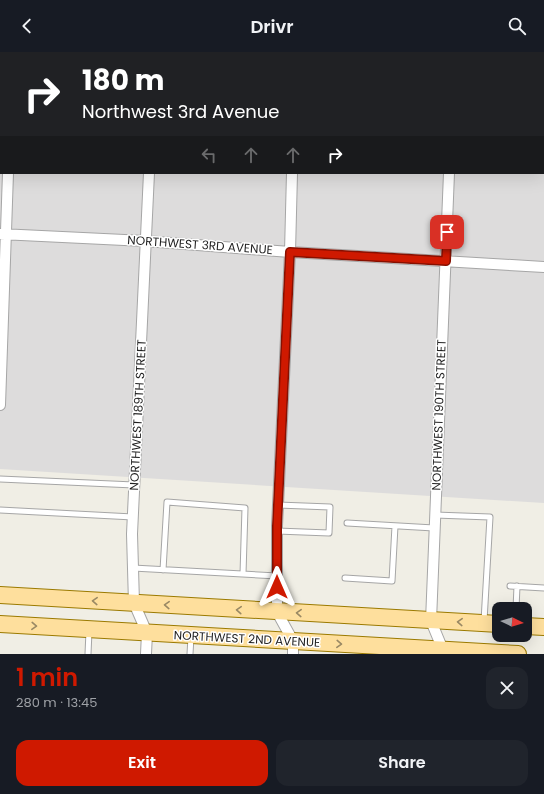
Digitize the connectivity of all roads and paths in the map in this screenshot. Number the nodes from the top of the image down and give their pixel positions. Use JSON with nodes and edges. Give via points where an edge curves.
{"nodes":[{"id":1,"x":8,"y":174,"type":"edge"},
{"id":2,"x":149,"y":174,"type":"edge"},
{"id":3,"x":292,"y":174,"type":"edge"},
{"id":4,"x":449,"y":174,"type":"edge"},
{"id":5,"x":3,"y":234,"type":"edge"},
{"id":6,"x":145,"y":241,"type":"junction"},
{"id":7,"x":290,"y":252,"type":"junction"},
{"id":8,"x":446,"y":261,"type":"junction"},
{"id":9,"x":544,"y":267,"type":"edge"},
{"id":10,"x":0,"y":405,"type":"edge"},
{"id":11,"x":0,"y":479,"type":"edge"},
{"id":12,"x":134,"y":485,"type":"junction"},
{"id":13,"x":278,"y":505,"type":"junction"},
{"id":14,"x":0,"y":510,"type":"edge"},
{"id":15,"x":435,"y":515,"type":"junction"},
{"id":16,"x":133,"y":517,"type":"junction"},
{"id":17,"x":347,"y":523,"type":"dead end"},
{"id":18,"x":395,"y":526,"type":"junction"},
{"id":19,"x":434,"y":528,"type":"junction"},
{"id":20,"x":277,"y":531,"type":"junction"},
{"id":21,"x":133,"y":568,"type":"junction"},
{"id":22,"x":163,"y":570,"type":"junction"},
{"id":23,"x":243,"y":574,"type":"junction"},
{"id":24,"x":277,"y":576,"type":"junction"},
{"id":25,"x":345,"y":578,"type":"dead end"},
{"id":26,"x":510,"y":586,"type":"dead end"},
{"id":27,"x":517,"y":586,"type":"junction"},
{"id":28,"x":544,"y":588,"type":"edge"},
{"id":29,"x":0,"y":595,"type":"edge"},
{"id":30,"x":516,"y":602,"type":"edge"},
{"id":31,"x":134,"y":603,"type":"junction"},
{"id":32,"x":277,"y":612,"type":"junction"},
{"id":33,"x":431,"y":620,"type":"junction"},
{"id":34,"x":0,"y":624,"type":"edge"},
{"id":35,"x":492,"y":624,"type":"edge"},
{"id":36,"x":532,"y":626,"type":"edge"},
{"id":37,"x":544,"y":627,"type":"edge"},
{"id":38,"x":89,"y":629,"type":"junction"},
{"id":39,"x":147,"y":633,"type":"junction"},
{"id":40,"x":192,"y":635,"type":"junction"},
{"id":41,"x":293,"y":648,"type":"edge"},
{"id":42,"x":443,"y":652,"type":"edge"},
{"id":43,"x":88,"y":654,"type":"edge"},
{"id":44,"x":146,"y":654,"type":"edge"},
{"id":45,"x":190,"y":654,"type":"edge"},
{"id":46,"x":518,"y":654,"type":"edge"}],
"edges":[{"from":1,"to":5,"type":"street"},
{"from":2,"to":6,"type":"street","name":"NORTHWEST 189TH STREET"},
{"from":3,"to":7,"type":"street"},
{"from":4,"to":8,"type":"street","name":"NORTHWEST 190TH STREET"},
{"from":5,"to":6,"type":"street","name":"NORTHWEST 3RD AVENUE"},
{"from":5,"to":10,"type":"street"},
{"from":6,"to":7,"type":"street","name":"NORTHWEST 3RD AVENUE"},
{"from":6,"to":12,"type":"street","name":"NORTHWEST 189TH STREET"},
{"from":7,"to":8,"type":"street","name":"NORTHWEST 3RD AVENUE"},
{"from":7,"to":13,"type":"street"},
{"from":8,"to":9,"type":"street","name":"NORTHWEST 3RD AVENUE"},
{"from":8,"to":15,"type":"street","name":"NORTHWEST 190TH STREET"},
{"from":11,"to":12,"type":"lane"},
{"from":12,"to":16,"type":"street","name":"NORTHWEST 189TH STREET"},
{"from":13,"to":20,"type":"street"},
{"from":13,"to":20,"type":"lane","via":[[330,507],[329,533]]},
{"from":14,"to":16,"type":"lane"},
{"from":15,"to":19,"type":"street","name":"NORTHWEST 190TH STREET"},
{"from":15,"to":35,"type":"lane","via":[[490,518]]},
{"from":16,"to":21,"type":"street","name":"NORTHWEST 189TH STREET"},
{"from":17,"to":18,"type":"lane"},
{"from":18,"to":19,"type":"lane"},
{"from":18,"to":25,"type":"lane","via":[[392,581]]},
{"from":19,"to":33,"type":"street","name":"NORTHWEST 190TH STREET"},
{"from":20,"to":24,"type":"street"},
{"from":21,"to":22,"type":"lane"},
{"from":21,"to":31,"type":"street","name":"NORTHWEST 189TH STREET"},
{"from":22,"to":23,"type":"lane"},
{"from":22,"to":23,"type":"lane","via":[[167,502],[245,508]]},
{"from":23,"to":24,"type":"lane"},
{"from":24,"to":32,"type":"street"},
{"from":26,"to":27,"type":"lane"},
{"from":27,"to":28,"type":"lane"},
{"from":27,"to":30,"type":"lane"},
{"from":31,"to":29,"type":"main road","one_way":true},
{"from":32,"to":31,"type":"main road","one_way":true},
{"from":31,"to":39,"type":"street","name":"NORTHWEST 189TH STREET"},
{"from":33,"to":32,"type":"main road","one_way":true},
{"from":32,"to":41,"type":"street"},
{"from":35,"to":33,"type":"main road","one_way":true},
{"from":33,"to":42,"type":"street","name":"NORTHWEST 190TH STREET"},
{"from":34,"to":38,"type":"main road","name":"NORTHWEST 2ND AVENUE","one_way":true},
{"from":36,"to":37,"type":"main road"},
{"from":38,"to":39,"type":"main road","name":"NORTHWEST 2ND AVENUE"},
{"from":38,"to":43,"type":"lane"},
{"from":39,"to":40,"type":"main road","name":"NORTHWEST 2ND AVENUE"},
{"from":39,"to":44,"type":"street","name":"NORTHWEST 189TH STREET"},
{"from":40,"to":41,"type":"main road","name":"NORTHWEST 2ND AVENUE"},
{"from":40,"to":45,"type":"lane"},
{"from":41,"to":42,"type":"main road","name":"NORTHWEST 2ND AVENUE","one_way":true},
{"from":42,"to":46,"type":"main road","name":"NORTHWEST 2ND AVENUE"}]}
